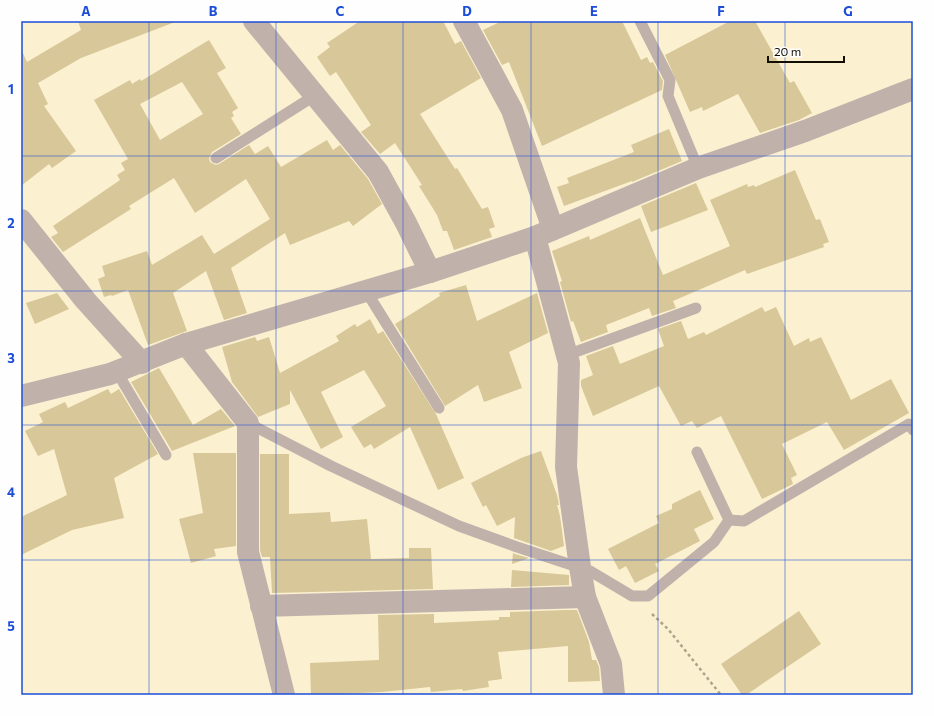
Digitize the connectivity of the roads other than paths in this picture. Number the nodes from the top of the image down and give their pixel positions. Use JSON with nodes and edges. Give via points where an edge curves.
{"nodes":[{"id":1,"x":254,"y":21,"type":"edge"},
{"id":2,"x":464,"y":21,"type":"edge"},
{"id":3,"x":640,"y":21,"type":"edge"},
{"id":4,"x":913,"y":89,"type":"edge"},
{"id":5,"x":314,"y":96,"type":"junction"},
{"id":6,"x":216,"y":158,"type":"dead end"},
{"id":7,"x":698,"y":168,"type":"junction"},
{"id":8,"x":21,"y":220,"type":"edge"},
{"id":9,"x":544,"y":233,"type":"junction"},
{"id":10,"x":430,"y":272,"type":"junction"},
{"id":11,"x":366,"y":292,"type":"junction"},
{"id":12,"x":696,"y":308,"type":"dead end"},
{"id":13,"x":186,"y":344,"type":"junction"},
{"id":14,"x":567,"y":355,"type":"junction"},
{"id":15,"x":142,"y":362,"type":"junction"},
{"id":16,"x":117,"y":372,"type":"junction"},
{"id":17,"x":21,"y":396,"type":"edge"},
{"id":18,"x":439,"y":408,"type":"dead end"},
{"id":19,"x":248,"y":423,"type":"junction"},
{"id":20,"x":913,"y":430,"type":"edge"},
{"id":21,"x":697,"y":452,"type":"dead end"},
{"id":22,"x":166,"y":455,"type":"dead end"},
{"id":23,"x":729,"y":520,"type":"junction"},
{"id":24,"x":580,"y":567,"type":"junction"},
{"id":25,"x":584,"y":597,"type":"junction"},
{"id":26,"x":261,"y":606,"type":"junction"},
{"id":27,"x":284,"y":695,"type":"edge"},
{"id":28,"x":614,"y":695,"type":"edge"}],
"edges":[{"from":1,"to":5,"type":"street"},
{"from":2,"to":9,"type":"street","via":[[512,110]]},
{"from":3,"to":7,"type":"lane","via":[[670,80],[668,96]]},
{"from":4,"to":7,"type":"street","via":[[805,132]]},
{"from":5,"to":6,"type":"lane"},
{"from":5,"to":10,"type":"street","via":[[378,172]]},
{"from":7,"to":9,"type":"street"},
{"from":8,"to":15,"type":"street","via":[[86,301]]},
{"from":9,"to":10,"type":"street"},
{"from":9,"to":14,"type":"street"},
{"from":10,"to":11,"type":"street"},
{"from":11,"to":13,"type":"street"},
{"from":11,"to":18,"type":"lane"},
{"from":12,"to":14,"type":"lane"},
{"from":13,"to":15,"type":"street"},
{"from":13,"to":19,"type":"street"},
{"from":14,"to":24,"type":"street","via":[[569,363],[566,467]]},
{"from":15,"to":16,"type":"street"},
{"from":16,"to":17,"type":"street"},
{"from":16,"to":22,"type":"lane"},
{"from":19,"to":24,"type":"lane","via":[[331,466],[459,526]]},
{"from":19,"to":26,"type":"street","via":[[248,552]]},
{"from":20,"to":23,"type":"lane","via":[[909,424],[744,521]]},
{"from":21,"to":23,"type":"lane"},
{"from":23,"to":24,"type":"lane","via":[[714,542],[648,596],[632,596],[590,570]]},
{"from":24,"to":25,"type":"street"},
{"from":25,"to":26,"type":"street"},
{"from":25,"to":28,"type":"street","via":[[611,664]]},
{"from":26,"to":27,"type":"street"}]}
